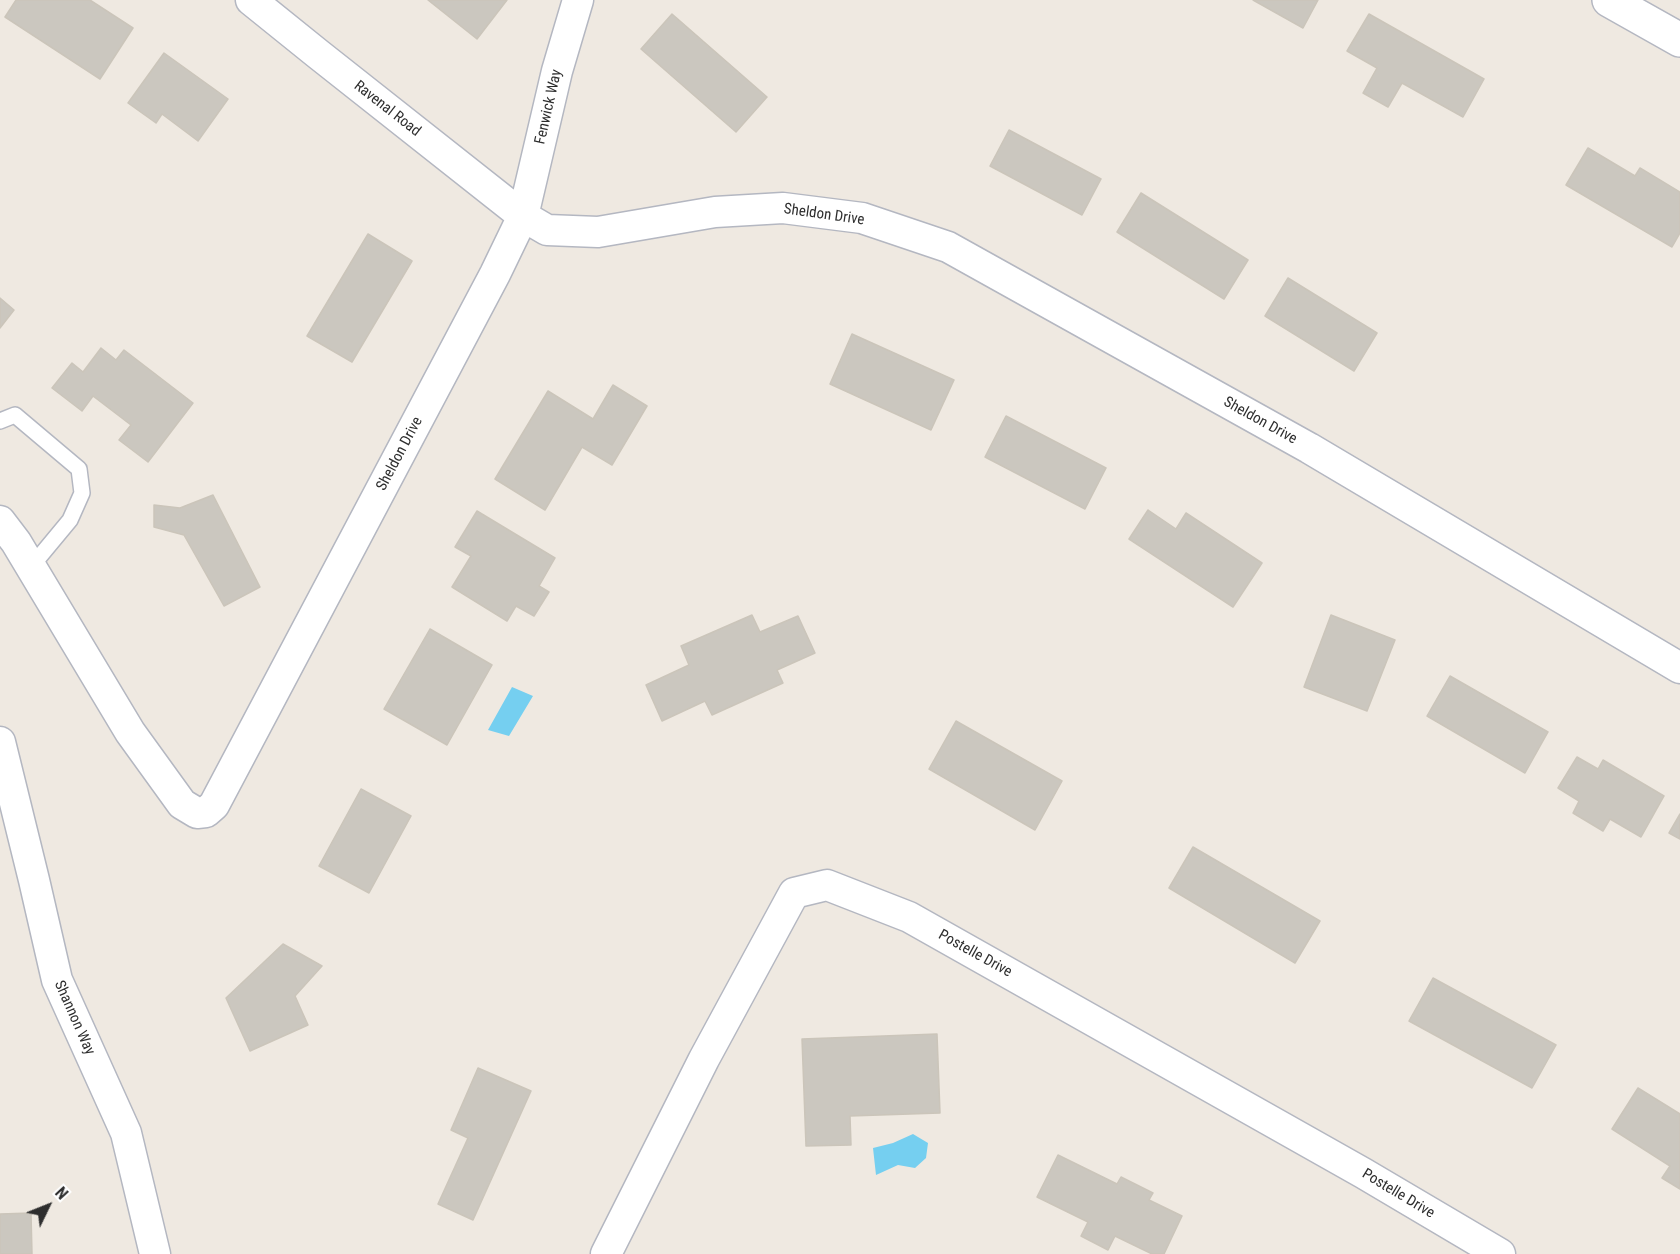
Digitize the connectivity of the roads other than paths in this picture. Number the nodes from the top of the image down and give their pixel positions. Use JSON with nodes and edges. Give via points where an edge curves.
{"nodes":[{"id":1,"x":251,"y":0,"type":"edge"},
{"id":2,"x":578,"y":0,"type":"edge"},
{"id":3,"x":1610,"y":0,"type":"edge"},
{"id":4,"x":1680,"y":40,"type":"edge"},
{"id":5,"x":523,"y":216,"type":"junction"},
{"id":6,"x":0,"y":421,"type":"edge"},
{"id":7,"x":0,"y":521,"type":"edge"},
{"id":8,"x":31,"y":567,"type":"junction"},
{"id":9,"x":1680,"y":668,"type":"edge"},
{"id":10,"x":0,"y":742,"type":"edge"},
{"id":11,"x":155,"y":1254,"type":"edge"},
{"id":12,"x":606,"y":1254,"type":"edge"},
{"id":13,"x":1500,"y":1254,"type":"edge"}],
"edges":[{"from":1,"to":5,"type":"street","name":"Ravenal Road"},
{"from":2,"to":5,"type":"street","name":"Fenwick Way","via":[[557,70]]},
{"from":3,"to":4,"type":"street"},
{"from":5,"to":8,"type":"street","name":"Sheldon Drive","via":[[214,805],[206,812],[197,813],[182,804],[130,732]]},
{"from":5,"to":9,"type":"street","name":"Sheldon Drive","via":[[547,230],[598,232],[715,212],[783,208],[862,218],[948,247],[1309,448]]},
{"from":6,"to":8,"type":"lane","via":[[15,415],[79,469],[82,493],[70,520]]},
{"from":7,"to":8,"type":"street"},
{"from":10,"to":11,"type":"street","name":"Shannon Way","via":[[57,980],[126,1133]]},
{"from":12,"to":13,"type":"street","name":"Postelle Drive","via":[[704,1059],[794,893],[827,885],[909,917]]}]}
